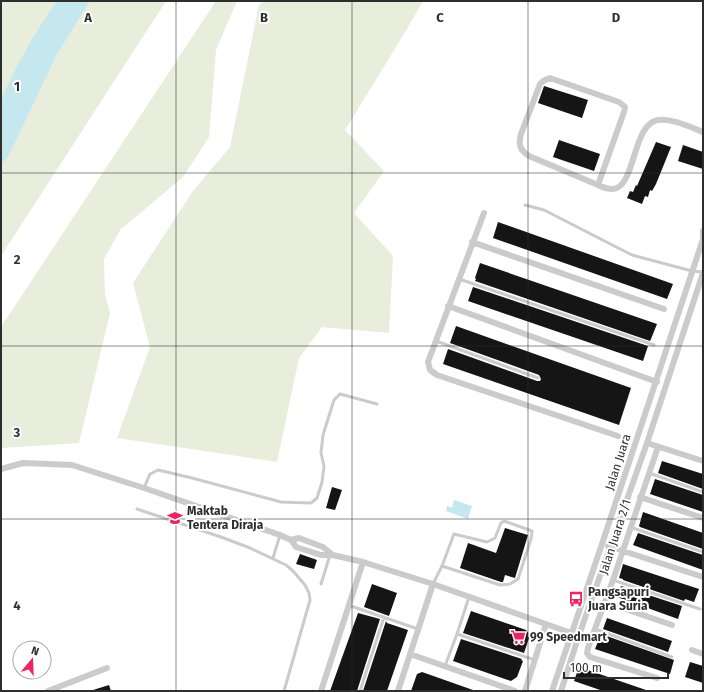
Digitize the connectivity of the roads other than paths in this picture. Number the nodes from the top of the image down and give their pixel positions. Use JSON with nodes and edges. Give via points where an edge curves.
{"nodes":[{"id":1,"x":703,"y":132,"type":"edge"},
{"id":2,"x":598,"y":185,"type":"junction"},
{"id":3,"x":525,"y":205,"type":"dead end"},
{"id":4,"x":484,"y":213,"type":"dead end"},
{"id":5,"x":703,"y":231,"type":"edge"},
{"id":6,"x":703,"y":238,"type":"edge"},
{"id":7,"x":472,"y":242,"type":"junction"},
{"id":8,"x":692,"y":271,"type":"junction"},
{"id":9,"x":703,"y":272,"type":"edge"},
{"id":10,"x":459,"y":278,"type":"junction"},
{"id":11,"x":448,"y":306,"type":"junction"},
{"id":12,"x":664,"y":309,"type":"dead end"},
{"id":13,"x":436,"y":341,"type":"junction"},
{"id":14,"x":654,"y":345,"type":"dead end"},
{"id":15,"x":538,"y":378,"type":"dead end"},
{"id":16,"x":657,"y":382,"type":"junction"},
{"id":17,"x":377,"y":404,"type":"dead end"},
{"id":18,"x":618,"y":436,"type":"dead end"},
{"id":19,"x":647,"y":443,"type":"junction"},
{"id":20,"x":658,"y":447,"type":"junction"},
{"id":21,"x":703,"y":461,"type":"edge"},
{"id":22,"x":1,"y":469,"type":"edge"},
{"id":23,"x":649,"y":473,"type":"junction"},
{"id":24,"x":144,"y":488,"type":"junction"},
{"id":25,"x":703,"y":492,"type":"edge"},
{"id":26,"x":640,"y":497,"type":"junction"},
{"id":27,"x":137,"y":509,"type":"dead end"},
{"id":28,"x":703,"y":518,"type":"edge"},
{"id":29,"x":630,"y":527,"type":"junction"},
{"id":30,"x":280,"y":535,"type":"junction"},
{"id":31,"x":291,"y":540,"type":"junction"},
{"id":32,"x":602,"y":544,"type":"junction"},
{"id":33,"x":611,"y":547,"type":"junction"},
{"id":34,"x":623,"y":552,"type":"junction"},
{"id":35,"x":703,"y":552,"type":"edge"},
{"id":36,"x":331,"y":554,"type":"junction"},
{"id":37,"x":272,"y":558,"type":"junction"},
{"id":38,"x":363,"y":562,"type":"junction"},
{"id":39,"x":442,"y":566,"type":"junction"},
{"id":40,"x":703,"y":577,"type":"edge"},
{"id":41,"x":613,"y":580,"type":"junction"},
{"id":42,"x":321,"y":584,"type":"dead end"},
{"id":43,"x":433,"y":584,"type":"junction"},
{"id":44,"x":469,"y":597,"type":"junction"},
{"id":45,"x":605,"y":602,"type":"junction"},
{"id":46,"x":348,"y":605,"type":"junction"},
{"id":47,"x":700,"y":609,"type":"dead end"},
{"id":48,"x":384,"y":617,"type":"junction"},
{"id":49,"x":546,"y":624,"type":"junction"},
{"id":50,"x":672,"y":625,"type":"dead end"},
{"id":51,"x":418,"y":629,"type":"junction"},
{"id":52,"x":595,"y":629,"type":"junction"},
{"id":53,"x":572,"y":633,"type":"junction"},
{"id":54,"x":456,"y":634,"type":"junction"},
{"id":55,"x":579,"y":635,"type":"junction"},
{"id":56,"x":692,"y":650,"type":"dead end"},
{"id":57,"x":410,"y":654,"type":"junction"},
{"id":58,"x":703,"y":654,"type":"edge"},
{"id":59,"x":672,"y":656,"type":"dead end"},
{"id":60,"x":535,"y":660,"type":"junction"},
{"id":61,"x":445,"y":666,"type":"junction"},
{"id":62,"x":107,"y":668,"type":"dead end"},
{"id":63,"x":658,"y":678,"type":"dead end"},
{"id":64,"x":48,"y":691,"type":"edge"},
{"id":65,"x":284,"y":691,"type":"edge"},
{"id":66,"x":320,"y":691,"type":"edge"},
{"id":67,"x":360,"y":691,"type":"edge"},
{"id":68,"x":398,"y":691,"type":"edge"},
{"id":69,"x":515,"y":691,"type":"edge"},
{"id":70,"x":525,"y":691,"type":"edge"},
{"id":71,"x":552,"y":691,"type":"edge"},
{"id":72,"x":561,"y":691,"type":"edge"}],
"edges":[{"from":1,"to":2,"type":"street","via":[[670,120],[657,120],[648,125],[641,135],[629,171],[619,187],[612,189]]},
{"from":2,"to":2,"type":"street","via":[[529,156],[520,147],[519,141],[540,84],[546,78],[619,102],[625,107]]},
{"from":3,"to":8,"type":"lane","via":[[544,210],[632,255]]},
{"from":4,"to":7,"type":"street"},
{"from":5,"to":6,"type":"street","name":"Jalan Juara"},
{"from":6,"to":8,"type":"street","name":"Jalan Juara"},
{"from":7,"to":10,"type":"street"},
{"from":7,"to":12,"type":"street"},
{"from":8,"to":9,"type":"lane"},
{"from":8,"to":16,"type":"street","name":"Jalan Juara"},
{"from":9,"to":19,"type":"street","name":"Jalan Juara"},
{"from":10,"to":11,"type":"street"},
{"from":10,"to":14,"type":"lane"},
{"from":11,"to":13,"type":"street"},
{"from":11,"to":16,"type":"street"},
{"from":13,"to":15,"type":"lane"},
{"from":13,"to":18,"type":"street","via":[[428,362],[430,370],[437,374]]},
{"from":16,"to":32,"type":"street","name":"Jalan Juara"},
{"from":17,"to":24,"type":"lane","via":[[340,394],[334,400],[323,435],[322,482],[317,498],[311,503],[281,502],[158,470],[150,474]]},
{"from":19,"to":20,"type":"street"},
{"from":19,"to":33,"type":"street","name":"Jalan Juara"},
{"from":20,"to":21,"type":"street"},
{"from":20,"to":23,"type":"street","name":"Jalan Juara 2/1"},
{"from":22,"to":24,"type":"street","via":[[23,463],[72,465]]},
{"from":23,"to":25,"type":"lane"},
{"from":23,"to":26,"type":"street","name":"Jalan Juara 2/1"},
{"from":24,"to":30,"type":"street"},
{"from":26,"to":28,"type":"street"},
{"from":26,"to":29,"type":"street","name":"Jalan Juara 2/1"},
{"from":27,"to":37,"type":"lane","via":[[221,537]]},
{"from":29,"to":34,"type":"street","name":"Jalan Juara 2/1"},
{"from":29,"to":35,"type":"lane"},
{"from":30,"to":31,"type":"street"},
{"from":30,"to":37,"type":"lane"},
{"from":31,"to":36,"type":"street","via":[[299,538],[323,547]]},
{"from":31,"to":36,"type":"street","via":[[296,547],[321,555]]},
{"from":32,"to":33,"type":"street"},
{"from":32,"to":53,"type":"street","name":"Jalan Juara"},
{"from":33,"to":34,"type":"street"},
{"from":33,"to":55,"type":"street","name":"Jalan Juara"},
{"from":34,"to":40,"type":"street"},
{"from":34,"to":41,"type":"street","name":"Jalan Juara 2/1"},
{"from":36,"to":38,"type":"street"},
{"from":36,"to":42,"type":"lane"},
{"from":37,"to":65,"type":"lane","via":[[286,565],[299,577],[309,593],[310,600]]},
{"from":38,"to":43,"type":"street"},
{"from":38,"to":46,"type":"street"},
{"from":39,"to":39,"type":"lane","via":[[500,585],[510,584],[518,579],[532,531],[504,521],[495,538],[487,542],[454,534]]},
{"from":39,"to":43,"type":"lane"},
{"from":41,"to":45,"type":"street","name":"Jalan Juara 2/1"},
{"from":41,"to":47,"type":"lane"},
{"from":43,"to":44,"type":"street"},
{"from":43,"to":51,"type":"street"},
{"from":44,"to":49,"type":"street"},
{"from":44,"to":54,"type":"lane"},
{"from":45,"to":50,"type":"street"},
{"from":45,"to":52,"type":"street","name":"Jalan Juara 2/1"},
{"from":46,"to":48,"type":"lane"},
{"from":46,"to":66,"type":"street"},
{"from":48,"to":51,"type":"lane"},
{"from":48,"to":67,"type":"lane"},
{"from":49,"to":53,"type":"street"},
{"from":49,"to":60,"type":"street"},
{"from":51,"to":57,"type":"street"},
{"from":52,"to":59,"type":"lane"},
{"from":52,"to":63,"type":"street","name":"Jalan Juara 2/1","via":[[587,653],[590,657]]},
{"from":53,"to":55,"type":"street"},
{"from":53,"to":71,"type":"street","name":"Jalan Juara"},
{"from":54,"to":60,"type":"lane"},
{"from":54,"to":61,"type":"lane"},
{"from":55,"to":72,"type":"street","name":"Jalan Juara"},
{"from":56,"to":58,"type":"street"},
{"from":57,"to":61,"type":"street"},
{"from":57,"to":68,"type":"street"},
{"from":60,"to":70,"type":"street"},
{"from":61,"to":69,"type":"street"},
{"from":62,"to":64,"type":"street"}]}
